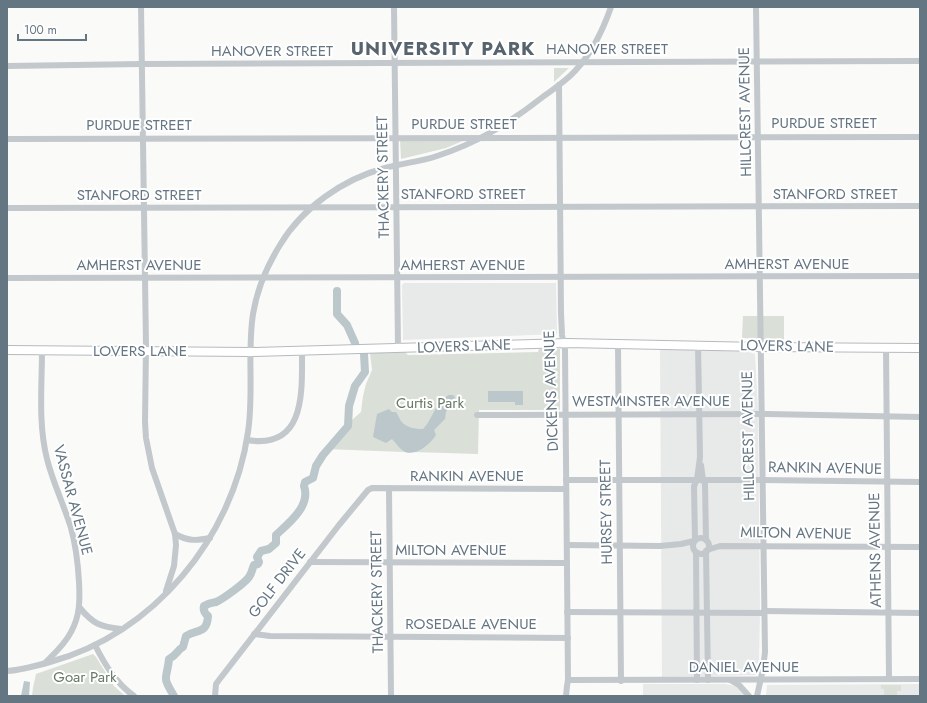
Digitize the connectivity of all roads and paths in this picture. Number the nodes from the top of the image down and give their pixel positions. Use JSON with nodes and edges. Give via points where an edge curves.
{"nodes":[{"id":1,"x":141,"y":7,"type":"edge"},
{"id":2,"x":394,"y":7,"type":"edge"},
{"id":3,"x":611,"y":7,"type":"edge"},
{"id":4,"x":756,"y":7,"type":"edge"},
{"id":5,"x":757,"y":61,"type":"junction"},
{"id":6,"x":920,"y":62,"type":"edge"},
{"id":7,"x":582,"y":63,"type":"junction"},
{"id":8,"x":142,"y":64,"type":"junction"},
{"id":9,"x":395,"y":64,"type":"junction"},
{"id":10,"x":7,"y":66,"type":"edge"},
{"id":11,"x":559,"y":85,"type":"junction"},
{"id":12,"x":758,"y":136,"type":"junction"},
{"id":13,"x":396,"y":137,"type":"junction"},
{"id":14,"x":559,"y":137,"type":"junction"},
{"id":15,"x":920,"y":137,"type":"edge"},
{"id":16,"x":7,"y":138,"type":"edge"},
{"id":17,"x":482,"y":138,"type":"junction"},
{"id":18,"x":143,"y":139,"type":"junction"},
{"id":19,"x":396,"y":166,"type":"junction"},
{"id":20,"x":920,"y":206,"type":"edge"},
{"id":21,"x":560,"y":207,"type":"junction"},
{"id":22,"x":759,"y":207,"type":"junction"},
{"id":23,"x":7,"y":208,"type":"edge"},
{"id":24,"x":144,"y":208,"type":"junction"},
{"id":25,"x":312,"y":208,"type":"junction"},
{"id":26,"x":397,"y":208,"type":"junction"},
{"id":27,"x":920,"y":276,"type":"edge"},
{"id":28,"x":760,"y":277,"type":"junction"},
{"id":29,"x":7,"y":278,"type":"edge"},
{"id":30,"x":145,"y":278,"type":"junction"},
{"id":31,"x":263,"y":278,"type":"junction"},
{"id":32,"x":398,"y":278,"type":"junction"},
{"id":33,"x":561,"y":278,"type":"junction"},
{"id":34,"x":563,"y":343,"type":"junction"},
{"id":35,"x":618,"y":344,"type":"junction"},
{"id":36,"x":698,"y":345,"type":"junction"},
{"id":37,"x":398,"y":347,"type":"junction"},
{"id":38,"x":760,"y":347,"type":"junction"},
{"id":39,"x":886,"y":347,"type":"junction"},
{"id":40,"x":920,"y":348,"type":"edge"},
{"id":41,"x":7,"y":350,"type":"edge"},
{"id":42,"x":42,"y":350,"type":"junction"},
{"id":43,"x":302,"y":350,"type":"junction"},
{"id":44,"x":146,"y":351,"type":"junction"},
{"id":45,"x":251,"y":352,"type":"junction"},
{"id":46,"x":477,"y":414,"type":"dead end"},
{"id":47,"x":565,"y":414,"type":"junction"},
{"id":48,"x":618,"y":414,"type":"junction"},
{"id":49,"x":699,"y":414,"type":"junction"},
{"id":50,"x":761,"y":414,"type":"junction"},
{"id":51,"x":886,"y":417,"type":"junction"},
{"id":52,"x":920,"y":417,"type":"edge"},
{"id":53,"x":247,"y":440,"type":"junction"},
{"id":54,"x":566,"y":480,"type":"junction"},
{"id":55,"x":619,"y":480,"type":"junction"},
{"id":56,"x":700,"y":480,"type":"junction"},
{"id":57,"x":762,"y":480,"type":"junction"},
{"id":58,"x":887,"y":482,"type":"junction"},
{"id":59,"x":920,"y":482,"type":"edge"},
{"id":60,"x":389,"y":488,"type":"junction"},
{"id":61,"x":566,"y":489,"type":"junction"},
{"id":62,"x":368,"y":490,"type":"joint"},
{"id":63,"x":175,"y":534,"type":"junction"},
{"id":64,"x":210,"y":538,"type":"junction"},
{"id":65,"x":707,"y":540,"type":"junction"},
{"id":66,"x":695,"y":541,"type":"junction"},
{"id":67,"x":681,"y":544,"type":"junction"},
{"id":68,"x":567,"y":545,"type":"junction"},
{"id":69,"x":620,"y":546,"type":"junction"},
{"id":70,"x":720,"y":546,"type":"junction"},
{"id":71,"x":763,"y":546,"type":"junction"},
{"id":72,"x":887,"y":547,"type":"junction"},
{"id":73,"x":920,"y":547,"type":"edge"},
{"id":74,"x":695,"y":550,"type":"junction"},
{"id":75,"x":707,"y":550,"type":"junction"},
{"id":76,"x":310,"y":562,"type":"junction"},
{"id":77,"x":390,"y":563,"type":"junction"},
{"id":78,"x":567,"y":563,"type":"junction"},
{"id":79,"x":165,"y":593,"type":"junction"},
{"id":80,"x":80,"y":608,"type":"junction"},
{"id":81,"x":567,"y":612,"type":"junction"},
{"id":82,"x":620,"y":612,"type":"junction"},
{"id":83,"x":696,"y":612,"type":"junction"},
{"id":84,"x":764,"y":612,"type":"junction"},
{"id":85,"x":707,"y":613,"type":"junction"},
{"id":86,"x":888,"y":613,"type":"junction"},
{"id":87,"x":920,"y":613,"type":"edge"},
{"id":88,"x":121,"y":629,"type":"junction"},
{"id":89,"x":254,"y":634,"type":"junction"},
{"id":90,"x":391,"y":636,"type":"junction"},
{"id":91,"x":568,"y":638,"type":"junction"},
{"id":92,"x":95,"y":645,"type":"junction"},
{"id":93,"x":45,"y":663,"type":"junction"},
{"id":94,"x":7,"y":671,"type":"edge"},
{"id":95,"x":760,"y":679,"type":"junction"},
{"id":96,"x":568,"y":680,"type":"junction"},
{"id":97,"x":621,"y":680,"type":"junction"},
{"id":98,"x":697,"y":680,"type":"junction"},
{"id":99,"x":708,"y":680,"type":"junction"},
{"id":100,"x":730,"y":680,"type":"junction"},
{"id":101,"x":889,"y":680,"type":"junction"},
{"id":102,"x":920,"y":680,"type":"edge"},
{"id":103,"x":134,"y":696,"type":"edge"},
{"id":104,"x":215,"y":696,"type":"edge"},
{"id":105,"x":391,"y":696,"type":"edge"},
{"id":106,"x":566,"y":696,"type":"edge"},
{"id":107,"x":749,"y":696,"type":"edge"},
{"id":108,"x":756,"y":696,"type":"edge"}],
"edges":[{"from":1,"to":8,"type":"street"},
{"from":2,"to":9,"type":"street","name":"THACKERY STREET"},
{"from":3,"to":7,"type":"street"},
{"from":4,"to":5,"type":"street","name":"HILLCREST AVENUE"},
{"from":5,"to":6,"type":"street","name":"HANOVER STREET"},
{"from":5,"to":7,"type":"street","name":"HANOVER STREET"},
{"from":5,"to":12,"type":"street","name":"HILLCREST AVENUE"},
{"from":7,"to":9,"type":"street","name":"HANOVER STREET"},
{"from":7,"to":11,"type":"street"},
{"from":8,"to":9,"type":"street","name":"HANOVER STREET"},
{"from":8,"to":10,"type":"street","name":"HANOVER STREET"},
{"from":8,"to":18,"type":"street"},
{"from":9,"to":13,"type":"street","name":"THACKERY STREET"},
{"from":11,"to":14,"type":"street","name":"DICKENS AVENUE"},
{"from":11,"to":17,"type":"street","via":[[518,116]]},
{"from":12,"to":14,"type":"street","name":"PURDUE STREET"},
{"from":12,"to":15,"type":"street","name":"PURDUE STREET"},
{"from":12,"to":22,"type":"street","name":"HILLCREST AVENUE"},
{"from":13,"to":17,"type":"street","name":"PURDUE STREET"},
{"from":13,"to":18,"type":"street","name":"PURDUE STREET"},
{"from":13,"to":19,"type":"street","name":"THACKERY STREET"},
{"from":14,"to":17,"type":"street","name":"PURDUE STREET"},
{"from":14,"to":21,"type":"street","name":"DICKENS AVENUE"},
{"from":16,"to":18,"type":"street","name":"PURDUE STREET"},
{"from":17,"to":19,"type":"street","via":[[436,156]]},
{"from":18,"to":24,"type":"street"},
{"from":19,"to":25,"type":"street","via":[[358,178],[328,195]]},
{"from":19,"to":26,"type":"street","name":"THACKERY STREET"},
{"from":20,"to":22,"type":"street","name":"STANFORD STREET"},
{"from":21,"to":22,"type":"street","name":"STANFORD STREET"},
{"from":21,"to":26,"type":"street","name":"STANFORD STREET"},
{"from":21,"to":33,"type":"street","name":"DICKENS AVENUE"},
{"from":22,"to":28,"type":"street","name":"HILLCREST AVENUE"},
{"from":23,"to":24,"type":"street","name":"STANFORD STREET"},
{"from":24,"to":25,"type":"street","name":"STANFORD STREET"},
{"from":24,"to":30,"type":"street"},
{"from":25,"to":26,"type":"street","name":"STANFORD STREET"},
{"from":25,"to":31,"type":"street","via":[[281,243]]},
{"from":26,"to":32,"type":"street","name":"THACKERY STREET"},
{"from":27,"to":28,"type":"street","name":"AMHERST AVENUE"},
{"from":28,"to":33,"type":"street","name":"AMHERST AVENUE"},
{"from":28,"to":38,"type":"street","name":"HILLCREST AVENUE"},
{"from":29,"to":30,"type":"street","name":"AMHERST AVENUE"},
{"from":30,"to":31,"type":"street","name":"AMHERST AVENUE"},
{"from":30,"to":44,"type":"street"},
{"from":31,"to":32,"type":"street","name":"AMHERST AVENUE"},
{"from":31,"to":45,"type":"street","via":[[253,313]]},
{"from":32,"to":33,"type":"street","name":"AMHERST AVENUE"},
{"from":32,"to":37,"type":"street","name":"THACKERY STREET"},
{"from":33,"to":34,"type":"street","name":"DICKENS AVENUE"},
{"from":34,"to":35,"type":"main road","name":"LOVERS LANE"},
{"from":34,"to":37,"type":"main road","name":"LOVERS LANE"},
{"from":34,"to":47,"type":"street","name":"DICKENS AVENUE"},
{"from":35,"to":36,"type":"main road","name":"LOVERS LANE"},
{"from":35,"to":48,"type":"street","name":"HURSEY STREET"},
{"from":36,"to":38,"type":"main road","name":"LOVERS LANE"},
{"from":36,"to":49,"type":"street"},
{"from":37,"to":43,"type":"main road","name":"LOVERS LANE"},
{"from":38,"to":39,"type":"main road","name":"LOVERS LANE"},
{"from":38,"to":50,"type":"street","name":"HILLCREST AVENUE"},
{"from":39,"to":40,"type":"main road","name":"LOVERS LANE"},
{"from":39,"to":51,"type":"street","name":"ATHENS AVENUE"},
{"from":41,"to":42,"type":"main road","name":"LOVERS LANE"},
{"from":42,"to":44,"type":"main road","name":"LOVERS LANE"},
{"from":42,"to":80,"type":"street","name":"VASSAR AVENUE","via":[[43,436],[47,459],[74,543],[79,572]]},
{"from":43,"to":45,"type":"main road","name":"LOVERS LANE"},
{"from":43,"to":53,"type":"street","via":[[300,394],[291,427],[284,435],[272,440]]},
{"from":44,"to":45,"type":"main road","name":"LOVERS LANE"},
{"from":44,"to":63,"type":"street","via":[[146,422],[149,453]]},
{"from":45,"to":53,"type":"street","via":[[251,400]]},
{"from":46,"to":47,"type":"street","name":"WESTMINSTER AVENUE"},
{"from":47,"to":48,"type":"street","name":"WESTMINSTER AVENUE"},
{"from":47,"to":54,"type":"street","name":"DICKENS AVENUE"},
{"from":48,"to":49,"type":"street","name":"WESTMINSTER AVENUE"},
{"from":48,"to":55,"type":"street","name":"HURSEY STREET"},
{"from":49,"to":50,"type":"street","name":"WESTMINSTER AVENUE"},
{"from":49,"to":56,"type":"street"},
{"from":50,"to":51,"type":"street","name":"WESTMINSTER AVENUE"},
{"from":50,"to":57,"type":"street","name":"HILLCREST AVENUE"},
{"from":51,"to":52,"type":"street","name":"WESTMINSTER AVENUE"},
{"from":51,"to":58,"type":"street","name":"ATHENS AVENUE"},
{"from":53,"to":64,"type":"street","via":[[232,494]]},
{"from":54,"to":55,"type":"street","name":"RANKIN AVENUE"},
{"from":54,"to":61,"type":"street","name":"DICKENS AVENUE"},
{"from":55,"to":56,"type":"street","name":"RANKIN AVENUE"},
{"from":55,"to":69,"type":"street","name":"HURSEY STREET"},
{"from":56,"to":57,"type":"street","name":"RANKIN AVENUE"},
{"from":56,"to":65,"type":"street","via":[[706,487]]},
{"from":56,"to":66,"type":"street","via":[[694,486]]},
{"from":57,"to":58,"type":"street","name":"RANKIN AVENUE"},
{"from":57,"to":71,"type":"street","name":"HILLCREST AVENUE"},
{"from":58,"to":59,"type":"street","name":"RANKIN AVENUE"},
{"from":58,"to":72,"type":"street","name":"ATHENS AVENUE"},
{"from":60,"to":61,"type":"street","name":"RANKIN AVENUE"},
{"from":60,"to":62,"type":"street","name":"RANKIN AVENUE"},
{"from":60,"to":77,"type":"street","name":"THACKERY STREET"},
{"from":61,"to":68,"type":"street","name":"DICKENS AVENUE"},
{"from":62,"to":76,"type":"street","name":"GOLF DRIVE"},
{"from":63,"to":64,"type":"street","via":[[191,540]]},
{"from":63,"to":79,"type":"street","via":[[174,566]]},
{"from":64,"to":79,"type":"street","via":[[182,576]]},
{"from":65,"to":66,"type":"street","via":[[700,538]]},
{"from":65,"to":70,"type":"street","name":"MILTON AVENUE"},
{"from":65,"to":75,"type":"street"},
{"from":66,"to":67,"type":"street"},
{"from":66,"to":74,"type":"street"},
{"from":67,"to":69,"type":"street"},
{"from":67,"to":74,"type":"street"},
{"from":68,"to":69,"type":"street"},
{"from":68,"to":78,"type":"street","name":"DICKENS AVENUE"},
{"from":69,"to":82,"type":"street","name":"HURSEY STREET"},
{"from":70,"to":71,"type":"street","name":"MILTON AVENUE"},
{"from":70,"to":75,"type":"street","name":"MILTON AVENUE"},
{"from":71,"to":72,"type":"street","name":"MILTON AVENUE"},
{"from":71,"to":84,"type":"street","name":"HILLCREST AVENUE"},
{"from":72,"to":73,"type":"street","name":"MILTON AVENUE"},
{"from":72,"to":86,"type":"street","name":"ATHENS AVENUE"},
{"from":74,"to":75,"type":"street","via":[[701,553]]},
{"from":74,"to":83,"type":"street"},
{"from":75,"to":85,"type":"street"},
{"from":76,"to":77,"type":"street","name":"MILTON AVENUE"},
{"from":76,"to":89,"type":"street","name":"GOLF DRIVE"},
{"from":77,"to":78,"type":"street","name":"MILTON AVENUE"},
{"from":77,"to":90,"type":"street","name":"THACKERY STREET"},
{"from":78,"to":81,"type":"street","name":"DICKENS AVENUE"},
{"from":79,"to":88,"type":"street","via":[[142,615]]},
{"from":80,"to":88,"type":"street","via":[[88,619],[99,625]]},
{"from":80,"to":93,"type":"street","name":"VASSAR AVENUE","via":[[71,633]]},
{"from":81,"to":82,"type":"street"},
{"from":81,"to":91,"type":"street","name":"DICKENS AVENUE"},
{"from":82,"to":83,"type":"street"},
{"from":82,"to":97,"type":"street","name":"HURSEY STREET"},
{"from":83,"to":85,"type":"street"},
{"from":83,"to":98,"type":"street"},
{"from":84,"to":85,"type":"street"},
{"from":84,"to":86,"type":"street"},
{"from":84,"to":95,"type":"street","name":"HILLCREST AVENUE","via":[[765,652]]},
{"from":85,"to":99,"type":"street"},
{"from":86,"to":87,"type":"street"},
{"from":86,"to":101,"type":"street","name":"ATHENS AVENUE"},
{"from":88,"to":92,"type":"street"},
{"from":89,"to":90,"type":"street","name":"ROSEDALE AVENUE"},
{"from":89,"to":104,"type":"street","name":"GOLF DRIVE","via":[[218,680]]},
{"from":90,"to":91,"type":"street","name":"ROSEDALE AVENUE"},
{"from":90,"to":105,"type":"street","name":"THACKERY STREET"},
{"from":91,"to":96,"type":"street","name":"DICKENS AVENUE"},
{"from":92,"to":93,"type":"street"},
{"from":92,"to":103,"type":"street","via":[[119,684]]},
{"from":93,"to":94,"type":"street","via":[[22,670]]},
{"from":95,"to":100,"type":"street","name":"DANIEL AVENUE"},
{"from":95,"to":101,"type":"street","name":"DANIEL AVENUE"},
{"from":95,"to":108,"type":"street","name":"HILLCREST AVENUE"},
{"from":96,"to":97,"type":"street","name":"DANIEL AVENUE"},
{"from":96,"to":106,"type":"street","name":"DICKENS AVENUE"},
{"from":97,"to":98,"type":"street","name":"DANIEL AVENUE"},
{"from":98,"to":99,"type":"street","name":"DANIEL AVENUE"},
{"from":99,"to":100,"type":"street","name":"DANIEL AVENUE"},
{"from":100,"to":107,"type":"street"},
{"from":101,"to":102,"type":"street","name":"DANIEL AVENUE"}]}
